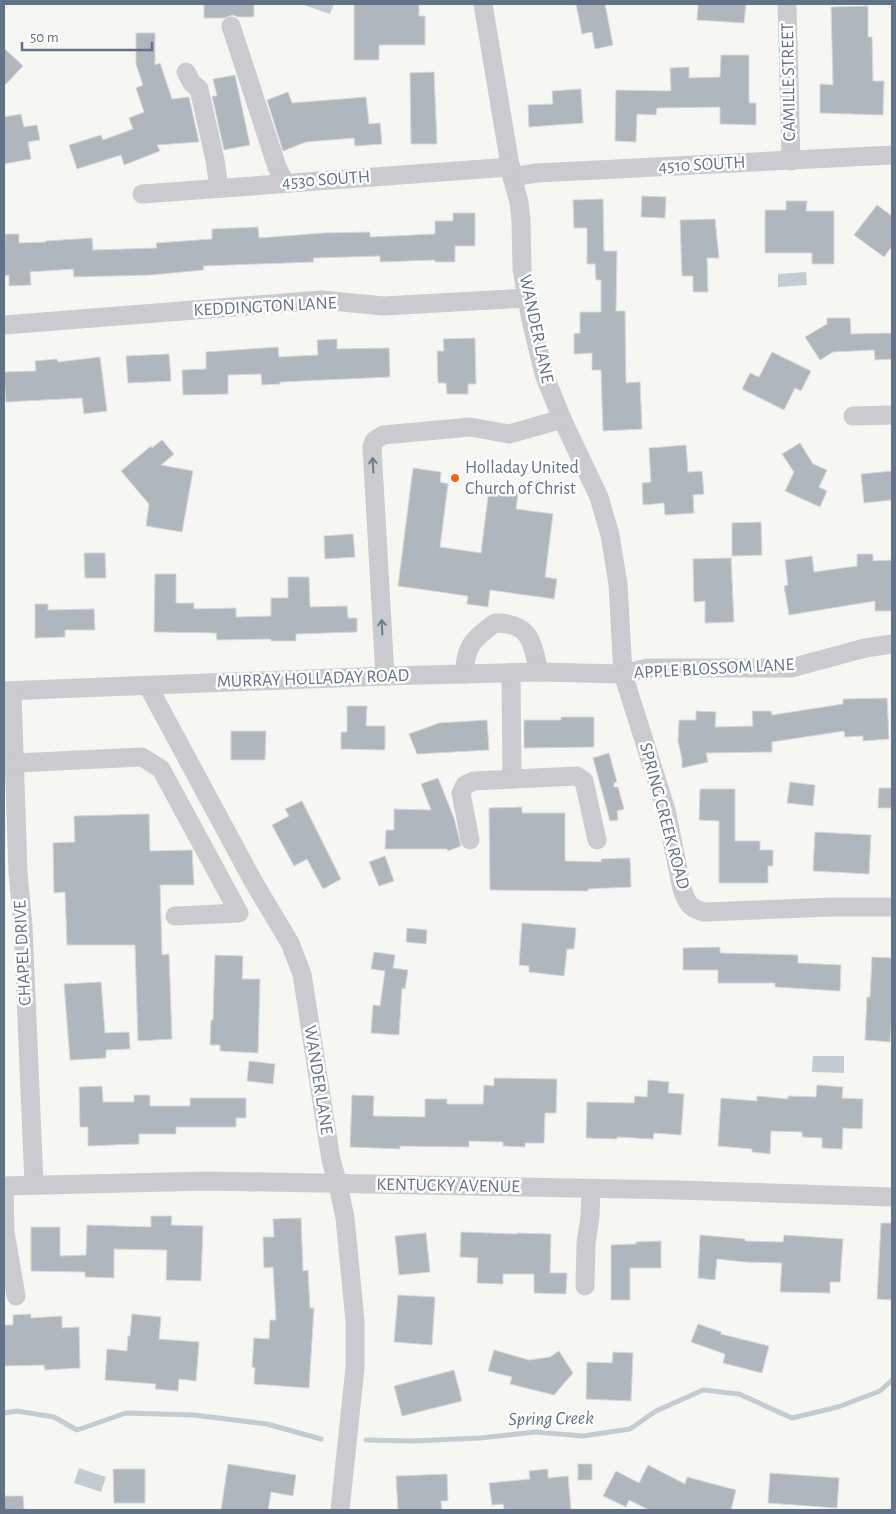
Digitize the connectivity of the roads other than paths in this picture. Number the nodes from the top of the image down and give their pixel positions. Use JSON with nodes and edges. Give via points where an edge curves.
{"nodes":[{"id":1,"x":483,"y":4,"type":"edge"},
{"id":2,"x":787,"y":4,"type":"edge"},
{"id":3,"x":231,"y":26,"type":"dead end"},
{"id":4,"x":186,"y":72,"type":"dead end"},
{"id":5,"x":892,"y":155,"type":"edge"},
{"id":6,"x":791,"y":161,"type":"junction"},
{"id":7,"x":512,"y":172,"type":"junction"},
{"id":8,"x":285,"y":184,"type":"junction"},
{"id":9,"x":218,"y":188,"type":"junction"},
{"id":10,"x":142,"y":194,"type":"dead end"},
{"id":11,"x":527,"y":298,"type":"junction"},
{"id":12,"x":4,"y":325,"type":"edge"},
{"id":13,"x":892,"y":415,"type":"edge"},
{"id":14,"x":853,"y":416,"type":"dead end"},
{"id":15,"x":544,"y":424,"type":"junction"},
{"id":16,"x":892,"y":644,"type":"edge"},
{"id":17,"x":539,"y":672,"type":"junction"},
{"id":18,"x":511,"y":673,"type":"junction"},
{"id":19,"x":465,"y":674,"type":"junction"},
{"id":20,"x":623,"y":674,"type":"junction"},
{"id":21,"x":386,"y":676,"type":"junction"},
{"id":22,"x":148,"y":686,"type":"junction"},
{"id":23,"x":8,"y":691,"type":"edge"},
{"id":24,"x":15,"y":763,"type":"junction"},
{"id":25,"x":512,"y":779,"type":"junction"},
{"id":26,"x":470,"y":840,"type":"dead end"},
{"id":27,"x":597,"y":840,"type":"dead end"},
{"id":28,"x":892,"y":908,"type":"edge"},
{"id":29,"x":174,"y":916,"type":"dead end"},
{"id":30,"x":34,"y":1184,"type":"junction"},
{"id":31,"x":338,"y":1184,"type":"junction"},
{"id":32,"x":4,"y":1186,"type":"edge"},
{"id":33,"x":591,"y":1189,"type":"junction"},
{"id":34,"x":892,"y":1197,"type":"edge"},
{"id":35,"x":584,"y":1286,"type":"dead end"},
{"id":36,"x":16,"y":1296,"type":"dead end"},
{"id":37,"x":340,"y":1510,"type":"edge"}],
"edges":[{"from":1,"to":7,"type":"street","name":"WANDER LANE"},
{"from":2,"to":6,"type":"street","name":"CAMILLE STREET"},
{"from":3,"to":8,"type":"street"},
{"from":4,"to":9,"type":"street","via":[[199,89]]},
{"from":5,"to":6,"type":"street","name":"4510 SOUTH"},
{"from":6,"to":7,"type":"street","name":"4510 SOUTH"},
{"from":7,"to":8,"type":"street","name":"4530 SOUTH"},
{"from":7,"to":11,"type":"street","name":"WANDER LANE","via":[[519,202],[522,269]]},
{"from":8,"to":9,"type":"street","name":"4530 SOUTH"},
{"from":9,"to":10,"type":"street","name":"4530 SOUTH"},
{"from":11,"to":12,"type":"street","name":"KEDDINGTON LANE","via":[[384,306],[321,300]]},
{"from":11,"to":15,"type":"street","name":"WANDER LANE","via":[[544,374]]},
{"from":13,"to":14,"type":"street"},
{"from":15,"to":20,"type":"street","name":"WANDER LANE","via":[[592,481],[602,506],[618,584]]},
{"from":21,"to":15,"type":"street","one_way":true,"via":[[374,441],[383,435],[470,428],[509,434]]},
{"from":16,"to":20,"type":"street","name":"APPLE BLOSSOM LANE","via":[[864,648],[791,668],[647,668]]},
{"from":17,"to":18,"type":"street","name":"MURRAY HOLLADAY ROAD"},
{"from":17,"to":19,"type":"street","via":[[532,641],[523,630],[509,623],[495,623],[469,646],[464,660]]},
{"from":17,"to":20,"type":"street","name":"MURRAY HOLLADAY ROAD"},
{"from":18,"to":19,"type":"street","name":"MURRAY HOLLADAY ROAD"},
{"from":18,"to":25,"type":"street"},
{"from":19,"to":21,"type":"street","name":"MURRAY HOLLADAY ROAD"},
{"from":20,"to":28,"type":"street","name":"SPRING CREEK ROAD","via":[[666,810],[682,889],[694,909],[704,912]]},
{"from":21,"to":22,"type":"street","name":"MURRAY HOLLADAY ROAD"},
{"from":22,"to":23,"type":"street","name":"MURRAY HOLLADAY ROAD"},
{"from":22,"to":31,"type":"street","name":"WANDER LANE","via":[[290,943],[302,974],[331,1160]]},
{"from":23,"to":24,"type":"street","name":"CHAPEL DRIVE"},
{"from":24,"to":29,"type":"street","via":[[142,757],[161,769],[239,913]]},
{"from":24,"to":30,"type":"street","name":"CHAPEL DRIVE"},
{"from":25,"to":26,"type":"street","via":[[474,781],[463,789],[461,793]]},
{"from":25,"to":27,"type":"street","via":[[577,776],[583,779]]},
{"from":30,"to":31,"type":"street","name":"KENTUCKY AVENUE","via":[[210,1181]]},
{"from":30,"to":32,"type":"street","name":"KENTUCKY AVENUE"},
{"from":31,"to":33,"type":"street","name":"KENTUCKY AVENUE"},
{"from":31,"to":37,"type":"street","name":"WANDER LANE","via":[[345,1218],[355,1321],[355,1368]]},
{"from":32,"to":36,"type":"street","via":[[5,1232]]},
{"from":33,"to":34,"type":"street","name":"KENTUCKY AVENUE"},
{"from":33,"to":35,"type":"street"}]}
